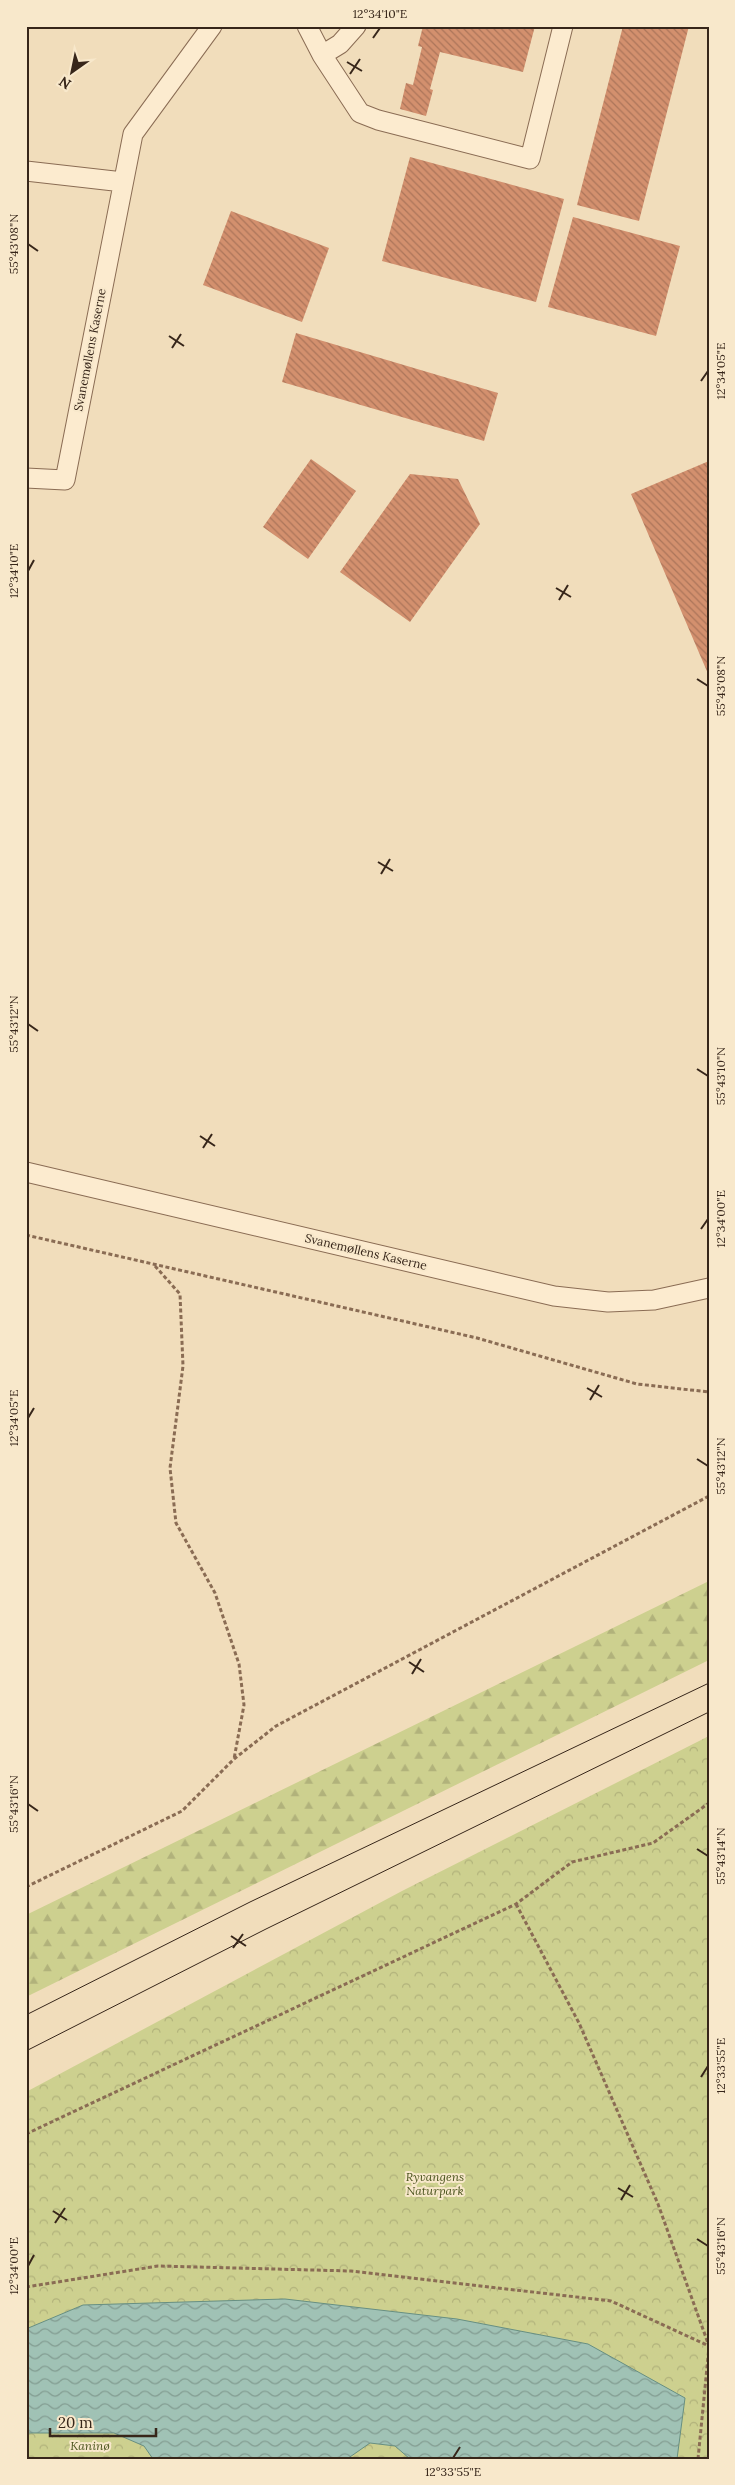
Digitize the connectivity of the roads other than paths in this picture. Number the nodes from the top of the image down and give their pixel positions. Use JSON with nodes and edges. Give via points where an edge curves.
{"nodes":[{"id":1,"x":212,"y":26,"type":"edge"},
{"id":2,"x":307,"y":26,"type":"edge"},
{"id":3,"x":356,"y":26,"type":"edge"},
{"id":4,"x":563,"y":26,"type":"edge"},
{"id":5,"x":322,"y":55,"type":"junction"},
{"id":6,"x":26,"y":171,"type":"edge"},
{"id":7,"x":123,"y":182,"type":"junction"},
{"id":8,"x":26,"y":478,"type":"edge"},
{"id":9,"x":26,"y":1172,"type":"edge"},
{"id":10,"x":709,"y":1288,"type":"edge"}],
"edges":[{"from":1,"to":7,"type":"lane","name":"Svanemøllens Kaserne","via":[[133,134]]},
{"from":2,"to":5,"type":"lane"},
{"from":3,"to":5,"type":"lane","via":[[340,44]]},
{"from":4,"to":5,"type":"lane","via":[[530,159],[360,113]]},
{"from":6,"to":7,"type":"lane"},
{"from":7,"to":8,"type":"lane","name":"Svanemøllens Kaserne","via":[[64,480]]},
{"from":9,"to":10,"type":"lane","name":"Svanemøllens Kaserne","via":[[554,1296],[608,1302],[654,1300]]}]}
